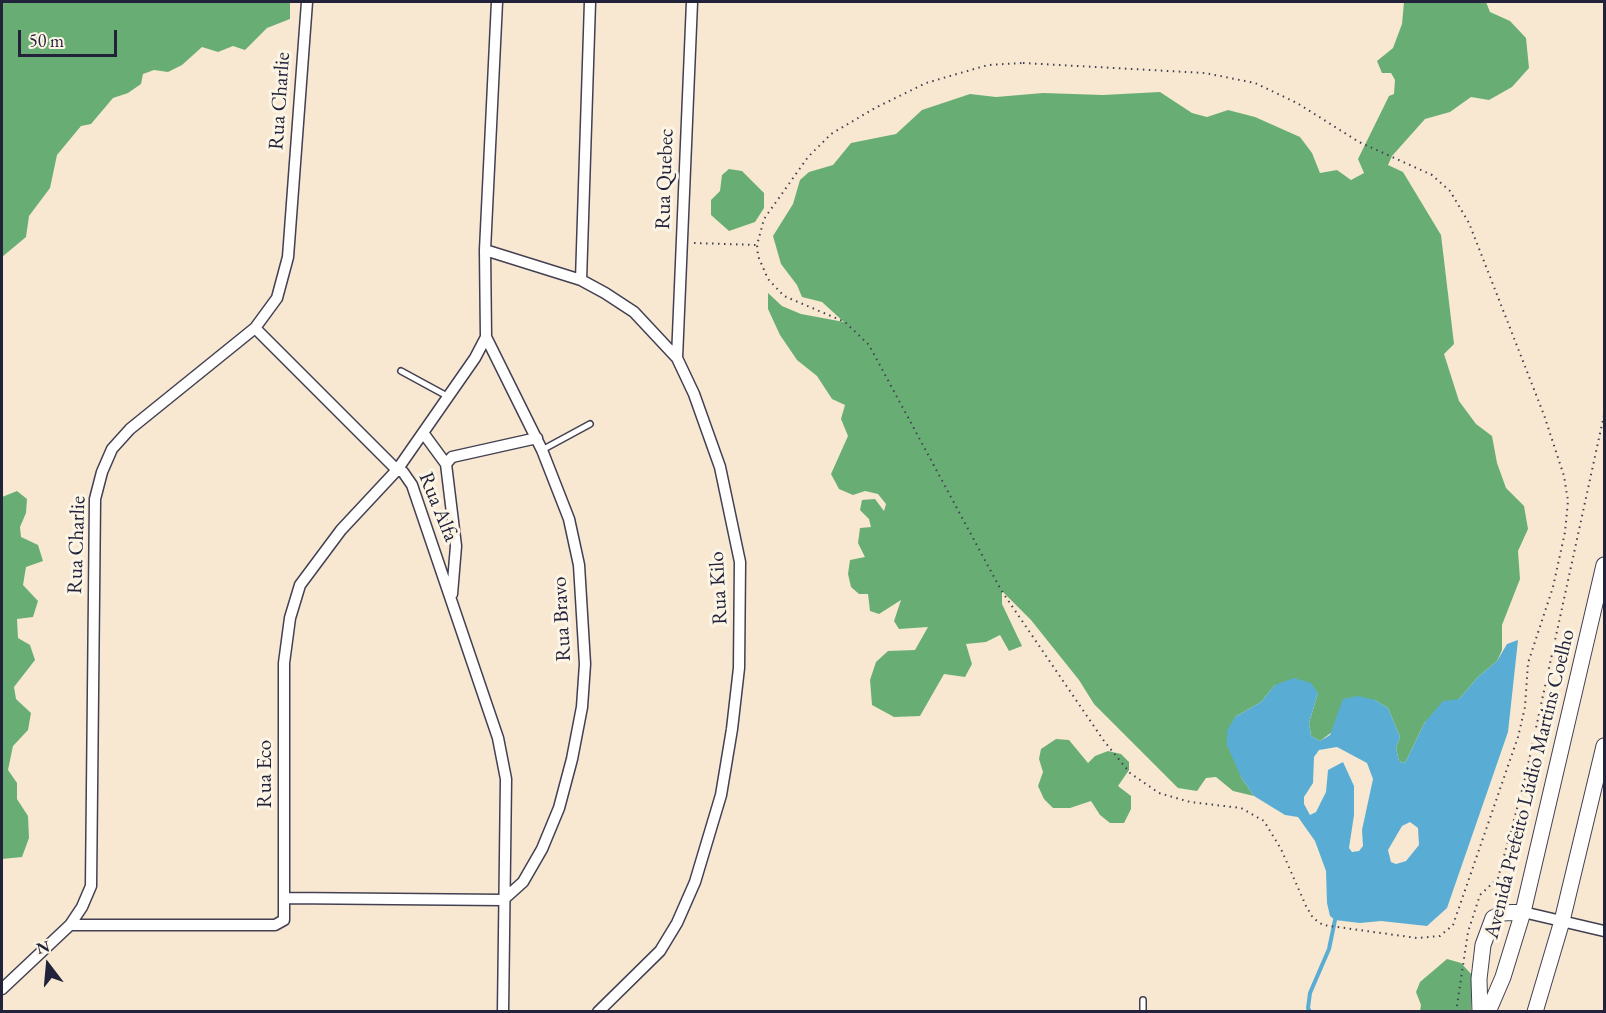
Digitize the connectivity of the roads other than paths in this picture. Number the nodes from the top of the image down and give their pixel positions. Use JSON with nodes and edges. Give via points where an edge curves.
{"nodes":[{"id":1,"x":307,"y":2,"type":"edge"},
{"id":2,"x":497,"y":2,"type":"edge"},
{"id":3,"x":590,"y":2,"type":"edge"},
{"id":4,"x":692,"y":2,"type":"edge"},
{"id":5,"x":485,"y":250,"type":"junction"},
{"id":6,"x":581,"y":280,"type":"junction"},
{"id":7,"x":255,"y":328,"type":"junction"},
{"id":8,"x":486,"y":337,"type":"junction"},
{"id":9,"x":677,"y":358,"type":"junction"},
{"id":10,"x":401,"y":371,"type":"dead end"},
{"id":11,"x":447,"y":396,"type":"junction"},
{"id":12,"x":590,"y":424,"type":"dead end"},
{"id":13,"x":424,"y":434,"type":"junction"},
{"id":14,"x":537,"y":438,"type":"junction"},
{"id":15,"x":542,"y":450,"type":"junction"},
{"id":16,"x":446,"y":464,"type":"junction"},
{"id":17,"x":397,"y":470,"type":"junction"},
{"id":18,"x":1605,"y":565,"type":"edge"},
{"id":19,"x":451,"y":597,"type":"junction"},
{"id":20,"x":1605,"y":746,"type":"edge"},
{"id":21,"x":286,"y":898,"type":"junction"},
{"id":22,"x":503,"y":900,"type":"junction"},
{"id":23,"x":1523,"y":912,"type":"junction"},
{"id":24,"x":1562,"y":921,"type":"junction"},
{"id":25,"x":70,"y":925,"type":"junction"},
{"id":26,"x":1605,"y":931,"type":"edge"},
{"id":27,"x":2,"y":989,"type":"edge"},
{"id":28,"x":1143,"y":1000,"type":"dead end"},
{"id":29,"x":503,"y":1011,"type":"edge"},
{"id":30,"x":598,"y":1011,"type":"edge"},
{"id":31,"x":1143,"y":1011,"type":"edge"},
{"id":32,"x":1480,"y":1011,"type":"edge"},
{"id":33,"x":1488,"y":1011,"type":"edge"},
{"id":34,"x":1535,"y":1011,"type":"edge"}],
"edges":[{"from":1,"to":7,"type":"street","name":"Rua Charlie","via":[[288,257],[277,298]]},
{"from":2,"to":5,"type":"street"},
{"from":3,"to":6,"type":"street"},
{"from":4,"to":9,"type":"street","name":"Rua Quebec"},
{"from":5,"to":6,"type":"street","name":"Rua Kilo"},
{"from":5,"to":8,"type":"street"},
{"from":6,"to":9,"type":"street","name":"Rua Kilo","via":[[634,312]]},
{"from":7,"to":17,"type":"street"},
{"from":7,"to":25,"type":"street","name":"Rua Charlie","via":[[130,429],[112,449],[102,472],[95,499],[91,886]]},
{"from":8,"to":11,"type":"street","name":"Rua Alfa"},
{"from":8,"to":14,"type":"street","name":"Rua Bravo"},
{"from":9,"to":30,"type":"street","name":"Rua Kilo","via":[[720,467],[740,562],[739,657],[732,729],[722,795],[695,882],[677,923],[660,951]]},
{"from":10,"to":11,"type":"lane"},
{"from":11,"to":13,"type":"street","name":"Rua Alfa"},
{"from":12,"to":15,"type":"lane"},
{"from":13,"to":16,"type":"street"},
{"from":13,"to":17,"type":"street","name":"Rua Alfa"},
{"from":14,"to":15,"type":"street","name":"Rua Bravo"},
{"from":14,"to":16,"type":"street","via":[[452,457]]},
{"from":15,"to":22,"type":"street","name":"Rua Bravo","via":[[569,519],[579,565],[585,664],[582,707],[559,808],[523,882]]},
{"from":16,"to":19,"type":"street","via":[[456,546]]},
{"from":17,"to":19,"type":"street","name":"Rua Alfa","via":[[412,485]]},
{"from":17,"to":21,"type":"street","name":"Rua Eco","via":[[317,558],[300,585],[290,618],[284,663]]},
{"from":18,"to":23,"type":"main road","name":"Avenida Prefeito Lúdio Martins Coelho"},
{"from":19,"to":22,"type":"street","name":"Rua Alfa","via":[[498,738],[506,779]]},
{"from":20,"to":24,"type":"main road"},
{"from":21,"to":22,"type":"street"},
{"from":21,"to":25,"type":"street","name":"Rua Eco","via":[[284,920],[275,926]]},
{"from":22,"to":29,"type":"street","name":"Rua Alfa"},
{"from":23,"to":24,"type":"street"},
{"from":23,"to":32,"type":"main road","via":[[1493,918],[1483,945]]},
{"from":23,"to":33,"type":"main road","name":"Avenida Prefeito Lúdio Martins Coelho"},
{"from":24,"to":26,"type":"street"},
{"from":24,"to":34,"type":"main road"},
{"from":25,"to":27,"type":"street","name":"Rua Charlie"},
{"from":28,"to":31,"type":"lane"}]}
